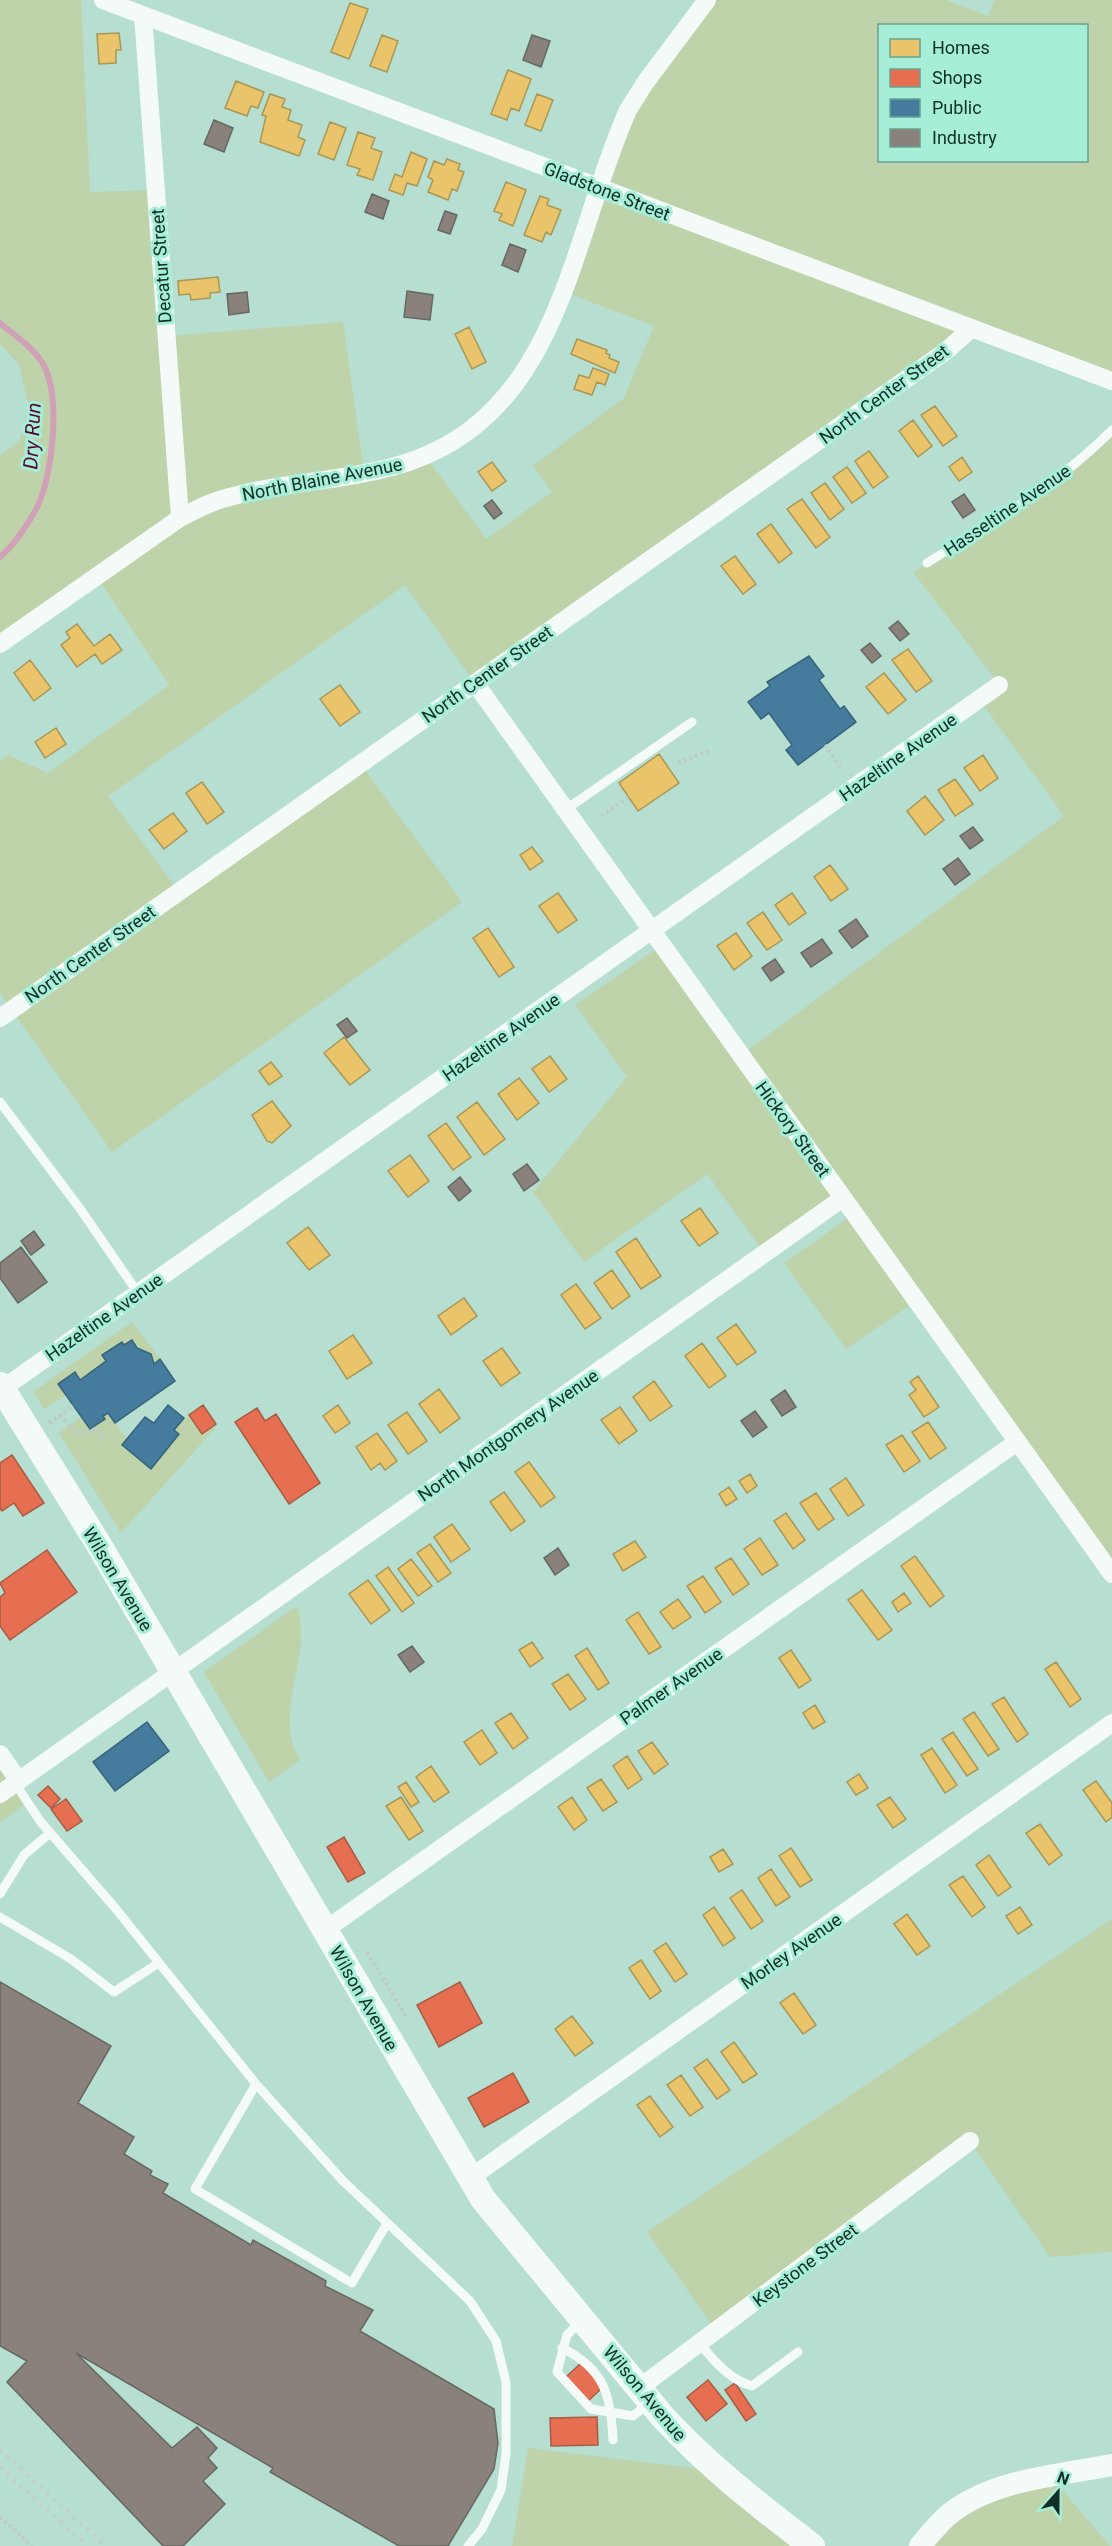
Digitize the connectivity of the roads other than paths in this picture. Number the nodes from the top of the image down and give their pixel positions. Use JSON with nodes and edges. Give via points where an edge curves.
{"nodes":[{"id":1,"x":103,"y":0,"type":"edge"},
{"id":2,"x":706,"y":0,"type":"edge"},
{"id":3,"x":143,"y":15,"type":"junction"},
{"id":4,"x":598,"y":187,"type":"junction"},
{"id":5,"x":972,"y":328,"type":"junction"},
{"id":6,"x":1112,"y":381,"type":"edge"},
{"id":7,"x":1112,"y":430,"type":"edge"},
{"id":8,"x":180,"y":518,"type":"junction"},
{"id":9,"x":927,"y":563,"type":"dead end"},
{"id":10,"x":0,"y":644,"type":"edge"},
{"id":11,"x":475,"y":683,"type":"junction"},
{"id":12,"x":999,"y":685,"type":"dead end"},
{"id":13,"x":692,"y":722,"type":"dead end"},
{"id":14,"x":565,"y":810,"type":"junction"},
{"id":15,"x":652,"y":931,"type":"junction"},
{"id":16,"x":0,"y":1018,"type":"edge"},
{"id":17,"x":0,"y":1102,"type":"edge"},
{"id":18,"x":843,"y":1198,"type":"junction"},
{"id":19,"x":138,"y":1293,"type":"junction"},
{"id":20,"x":1,"y":1387,"type":"edge"},
{"id":21,"x":1017,"y":1442,"type":"junction"},
{"id":22,"x":1112,"y":1574,"type":"edge"},
{"id":23,"x":173,"y":1672,"type":"junction"},
{"id":24,"x":1112,"y":1724,"type":"edge"},
{"id":25,"x":0,"y":1754,"type":"edge"},
{"id":26,"x":17,"y":1782,"type":"junction"},
{"id":27,"x":0,"y":1794,"type":"edge"},
{"id":28,"x":50,"y":1833,"type":"junction"},
{"id":29,"x":0,"y":1894,"type":"edge"},
{"id":30,"x":0,"y":1917,"type":"edge"},
{"id":31,"x":325,"y":1930,"type":"junction"},
{"id":32,"x":157,"y":1964,"type":"junction"},
{"id":33,"x":256,"y":2084,"type":"junction"},
{"id":34,"x":970,"y":2141,"type":"dead end"},
{"id":35,"x":470,"y":2178,"type":"junction"},
{"id":36,"x":386,"y":2225,"type":"junction"},
{"id":37,"x":583,"y":2319,"type":"junction"},
{"id":38,"x":700,"y":2343,"type":"junction"},
{"id":39,"x":562,"y":2348,"type":"junction"},
{"id":40,"x":798,"y":2352,"type":"dead end"},
{"id":41,"x":645,"y":2395,"type":"junction"},
{"id":42,"x":612,"y":2413,"type":"junction"},
{"id":43,"x":613,"y":2440,"type":"dead end"},
{"id":44,"x":1112,"y":2465,"type":"edge"},
{"id":45,"x":468,"y":2546,"type":"edge"},
{"id":46,"x":812,"y":2546,"type":"edge"},
{"id":47,"x":920,"y":2546,"type":"edge"}],
"edges":[{"from":1,"to":3,"type":"street","name":"Gladstone Street"},
{"from":2,"to":4,"type":"street","name":"North Blaine Avenue","via":[[628,110]]},
{"from":3,"to":4,"type":"street","name":"Gladstone Street"},
{"from":3,"to":8,"type":"street","name":"Decatur Street"},
{"from":4,"to":5,"type":"street","name":"Gladstone Street"},
{"from":4,"to":8,"type":"street","name":"North Blaine Avenue","via":[[542,343],[515,387],[469,432],[426,456],[391,468],[228,497]]},
{"from":5,"to":6,"type":"street","name":"Gladstone Street"},
{"from":5,"to":11,"type":"street","name":"North Center Street","via":[[936,358]]},
{"from":7,"to":9,"type":"lane","name":"Hasseltine Avenue","via":[[1041,492]]},
{"from":8,"to":10,"type":"street","name":"North Blaine Avenue"},
{"from":11,"to":14,"type":"street","name":"Hickory Street"},
{"from":11,"to":16,"type":"street","name":"North Center Street"},
{"from":12,"to":15,"type":"street","name":"Hazeltine Avenue"},
{"from":13,"to":14,"type":"lane"},
{"from":14,"to":15,"type":"street","name":"Hickory Street"},
{"from":15,"to":18,"type":"street","name":"Hickory Street"},
{"from":15,"to":19,"type":"street","name":"Hazeltine Avenue"},
{"from":17,"to":19,"type":"lane"},
{"from":18,"to":21,"type":"street","name":"Hickory Street"},
{"from":18,"to":23,"type":"street","name":"North Montgomery Avenue"},
{"from":19,"to":20,"type":"street","name":"Hazeltine Avenue"},
{"from":20,"to":23,"type":"main road","name":"Wilson Avenue"},
{"from":21,"to":22,"type":"street","name":"Hickory Street"},
{"from":21,"to":31,"type":"street","name":"Palmer Avenue"},
{"from":23,"to":26,"type":"street","name":"North Montgomery Avenue"},
{"from":23,"to":31,"type":"main road","name":"Wilson Avenue"},
{"from":24,"to":35,"type":"street","name":"Morley Avenue"},
{"from":25,"to":26,"type":"street"},
{"from":26,"to":27,"type":"street","name":"North Montgomery Avenue"},
{"from":26,"to":28,"type":"lane"},
{"from":28,"to":29,"type":"lane","via":[[24,1856]]},
{"from":28,"to":32,"type":"lane"},
{"from":30,"to":32,"type":"lane","via":[[71,1959],[114,1992]]},
{"from":31,"to":35,"type":"main road","name":"Wilson Avenue"},
{"from":32,"to":33,"type":"lane"},
{"from":33,"to":36,"type":"lane"},
{"from":33,"to":36,"type":"lane","via":[[195,2189],[352,2283]]},
{"from":34,"to":38,"type":"street","name":"Keystone Street"},
{"from":35,"to":37,"type":"main road","name":"Wilson Avenue"},
{"from":36,"to":45,"type":"lane","via":[[470,2301],[496,2340],[506,2382],[506,2454],[501,2490],[482,2529]]},
{"from":37,"to":39,"type":"lane","via":[[567,2335]]},
{"from":37,"to":41,"type":"main road","name":"Wilson Avenue"},
{"from":38,"to":40,"type":"lane","via":[[713,2360],[752,2386]]},
{"from":38,"to":41,"type":"street","name":"Keystone Street"},
{"from":39,"to":42,"type":"lane","via":[[580,2357],[607,2388]]},
{"from":39,"to":42,"type":"lane","via":[[557,2373],[591,2409]]},
{"from":41,"to":42,"type":"lane","via":[[633,2416]]},
{"from":41,"to":46,"type":"main road","name":"Wilson Avenue","via":[[692,2449],[740,2492]]},
{"from":42,"to":43,"type":"lane"},
{"from":44,"to":47,"type":"street","via":[[999,2489],[953,2511]]}]}
